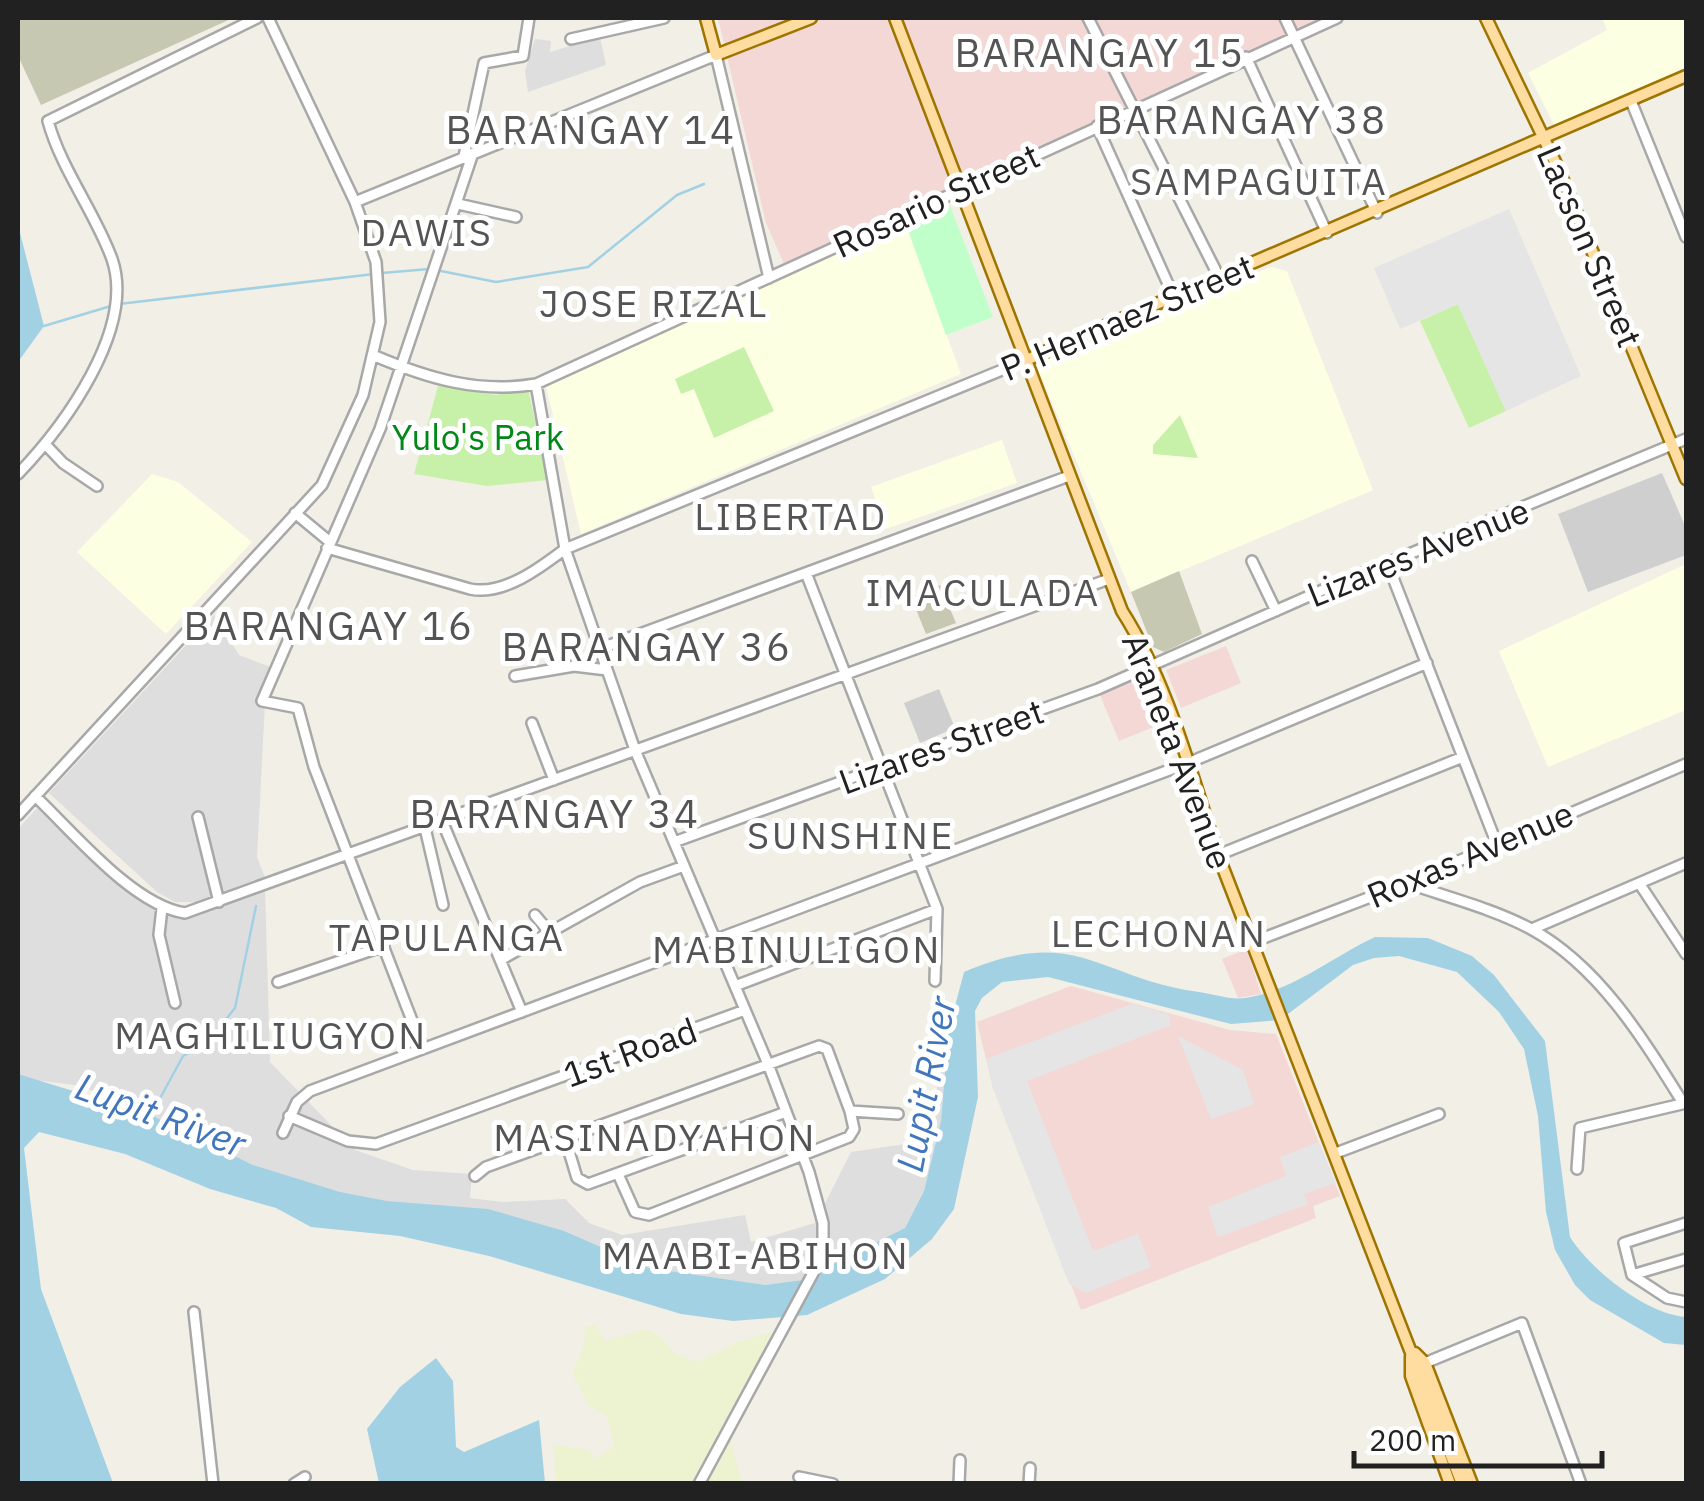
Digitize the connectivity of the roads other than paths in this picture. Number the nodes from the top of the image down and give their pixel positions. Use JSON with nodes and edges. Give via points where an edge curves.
{"nodes":[{"id":1,"x":257,"y":18,"type":"edge"},
{"id":2,"x":268,"y":18,"type":"edge"},
{"id":3,"x":529,"y":18,"type":"edge"},
{"id":4,"x":664,"y":18,"type":"edge"},
{"id":5,"x":706,"y":18,"type":"edge"},
{"id":6,"x":811,"y":18,"type":"edge"},
{"id":7,"x":895,"y":18,"type":"edge"},
{"id":8,"x":1088,"y":18,"type":"edge"},
{"id":9,"x":1285,"y":18,"type":"edge"},
{"id":10,"x":1337,"y":18,"type":"edge"},
{"id":11,"x":1486,"y":18,"type":"edge"},
{"id":12,"x":1294,"y":36,"type":"junction"},
{"id":13,"x":570,"y":39,"type":"dead end"},
{"id":14,"x":716,"y":55,"type":"junction"},
{"id":15,"x":1246,"y":57,"type":"junction"},
{"id":16,"x":1686,"y":76,"type":"edge"},
{"id":17,"x":1631,"y":100,"type":"junction"},
{"id":18,"x":1133,"y":108,"type":"junction"},
{"id":19,"x":1096,"y":126,"type":"junction"},
{"id":20,"x":1546,"y":140,"type":"junction"},
{"id":21,"x":469,"y":154,"type":"junction"},
{"id":22,"x":958,"y":189,"type":"junction"},
{"id":23,"x":355,"y":202,"type":"junction"},
{"id":24,"x":458,"y":204,"type":"junction"},
{"id":25,"x":1377,"y":213,"type":"junction"},
{"id":26,"x":516,"y":217,"type":"dead end"},
{"id":27,"x":1328,"y":232,"type":"junction"},
{"id":28,"x":1686,"y":237,"type":"edge"},
{"id":29,"x":1219,"y":276,"type":"junction"},
{"id":30,"x":769,"y":278,"type":"junction"},
{"id":31,"x":1173,"y":296,"type":"junction"},
{"id":32,"x":375,"y":356,"type":"junction"},
{"id":33,"x":1024,"y":361,"type":"junction"},
{"id":34,"x":401,"y":367,"type":"junction"},
{"id":35,"x":536,"y":384,"type":"junction"},
{"id":36,"x":1686,"y":439,"type":"edge"},
{"id":37,"x":45,"y":444,"type":"junction"},
{"id":38,"x":1673,"y":444,"type":"junction"},
{"id":39,"x":18,"y":474,"type":"edge"},
{"id":40,"x":1069,"y":476,"type":"junction"},
{"id":41,"x":1686,"y":479,"type":"edge"},
{"id":42,"x":97,"y":486,"type":"dead end"},
{"id":43,"x":296,"y":513,"type":"junction"},
{"id":44,"x":328,"y":545,"type":"junction"},
{"id":45,"x":565,"y":549,"type":"junction"},
{"id":46,"x":1252,"y":561,"type":"dead end"},
{"id":47,"x":1388,"y":565,"type":"junction"},
{"id":48,"x":806,"y":573,"type":"junction"},
{"id":49,"x":1109,"y":579,"type":"junction"},
{"id":50,"x":1276,"y":610,"type":"junction"},
{"id":51,"x":599,"y":649,"type":"junction"},
{"id":52,"x":1426,"y":664,"type":"junction"},
{"id":53,"x":1149,"y":666,"type":"junction"},
{"id":54,"x":607,"y":670,"type":"junction"},
{"id":55,"x":845,"y":673,"type":"junction"},
{"id":56,"x":515,"y":676,"type":"dead end"},
{"id":57,"x":532,"y":723,"type":"dead end"},
{"id":58,"x":635,"y":750,"type":"junction"},
{"id":59,"x":1463,"y":757,"type":"junction"},
{"id":60,"x":1188,"y":764,"type":"junction"},
{"id":61,"x":1686,"y":764,"type":"edge"},
{"id":62,"x":883,"y":768,"type":"junction"},
{"id":63,"x":554,"y":780,"type":"junction"},
{"id":64,"x":35,"y":796,"type":"junction"},
{"id":65,"x":18,"y":816,"type":"edge"},
{"id":66,"x":198,"y":817,"type":"dead end"},
{"id":67,"x":442,"y":821,"type":"junction"},
{"id":68,"x":425,"y":828,"type":"junction"},
{"id":69,"x":674,"y":842,"type":"junction"},
{"id":70,"x":1496,"y":842,"type":"junction"},
{"id":71,"x":348,"y":856,"type":"junction"},
{"id":72,"x":1218,"y":856,"type":"junction"},
{"id":73,"x":920,"y":863,"type":"junction"},
{"id":74,"x":1686,"y":863,"type":"edge"},
{"id":75,"x":684,"y":866,"type":"junction"},
{"id":76,"x":1407,"y":883,"type":"junction"},
{"id":77,"x":1639,"y":883,"type":"junction"},
{"id":78,"x":219,"y":902,"type":"junction"},
{"id":79,"x":443,"y":905,"type":"dead end"},
{"id":80,"x":162,"y":908,"type":"junction"},
{"id":81,"x":938,"y":909,"type":"junction"},
{"id":82,"x":535,"y":916,"type":"dead end"},
{"id":83,"x":1532,"y":929,"type":"junction"},
{"id":84,"x":551,"y":934,"type":"junction"},
{"id":85,"x":715,"y":939,"type":"junction"},
{"id":86,"x":1253,"y":942,"type":"junction"},
{"id":87,"x":384,"y":946,"type":"junction"},
{"id":88,"x":1686,"y":954,"type":"edge"},
{"id":89,"x":502,"y":959,"type":"junction"},
{"id":90,"x":936,"y":981,"type":"dead end"},
{"id":91,"x":278,"y":982,"type":"dead end"},
{"id":92,"x":735,"y":986,"type":"junction"},
{"id":93,"x":175,"y":1003,"type":"dead end"},
{"id":94,"x":745,"y":1010,"type":"junction"},
{"id":95,"x":522,"y":1012,"type":"junction"},
{"id":96,"x":423,"y":1049,"type":"junction"},
{"id":97,"x":768,"y":1064,"type":"junction"},
{"id":98,"x":1685,"y":1103,"type":"edge"},
{"id":99,"x":850,"y":1111,"type":"junction"},
{"id":100,"x":786,"y":1112,"type":"junction"},
{"id":101,"x":898,"y":1114,"type":"dead end"},
{"id":102,"x":1439,"y":1114,"type":"dead end"},
{"id":103,"x":289,"y":1116,"type":"junction"},
{"id":104,"x":282,"y":1133,"type":"dead end"},
{"id":105,"x":564,"y":1138,"type":"junction"},
{"id":106,"x":1336,"y":1153,"type":"junction"},
{"id":107,"x":804,"y":1158,"type":"junction"},
{"id":108,"x":1577,"y":1170,"type":"dead end"},
{"id":109,"x":618,"y":1174,"type":"junction"},
{"id":110,"x":474,"y":1176,"type":"dead end"},
{"id":111,"x":1686,"y":1224,"type":"edge"},
{"id":112,"x":1686,"y":1259,"type":"edge"},
{"id":113,"x":1632,"y":1275,"type":"junction"},
{"id":114,"x":1686,"y":1302,"type":"edge"},
{"id":115,"x":194,"y":1312,"type":"dead end"},
{"id":116,"x":1412,"y":1350,"type":"junction"},
{"id":117,"x":1425,"y":1363,"type":"junction"},
{"id":118,"x":960,"y":1460,"type":"dead end"},
{"id":119,"x":1030,"y":1468,"type":"dead end"},
{"id":120,"x":306,"y":1477,"type":"dead end"},
{"id":121,"x":799,"y":1477,"type":"dead end"},
{"id":122,"x":212,"y":1484,"type":"edge"},
{"id":123,"x":294,"y":1484,"type":"edge"},
{"id":124,"x":699,"y":1484,"type":"edge"},
{"id":125,"x":833,"y":1484,"type":"edge"},
{"id":126,"x":959,"y":1484,"type":"edge"},
{"id":127,"x":1028,"y":1484,"type":"edge"},
{"id":128,"x":1450,"y":1484,"type":"edge"},
{"id":129,"x":1462,"y":1484,"type":"edge"},
{"id":130,"x":1472,"y":1484,"type":"edge"},
{"id":131,"x":1581,"y":1484,"type":"edge"}],
"edges":[{"from":1,"to":37,"type":"street","via":[[49,118],[113,262],[119,291],[86,384]]},
{"from":2,"to":23,"type":"street"},
{"from":3,"to":21,"type":"street","via":[[523,56],[484,64]]},
{"from":4,"to":13,"type":"street"},
{"from":5,"to":14,"type":"main road"},
{"from":6,"to":14,"type":"main road"},
{"from":7,"to":22,"type":"main road","name":"Araneta Avenue"},
{"from":8,"to":18,"type":"street"},
{"from":9,"to":12,"type":"street"},
{"from":10,"to":12,"type":"street","name":"Rosario Street"},
{"from":11,"to":20,"type":"main road","name":"Lacson Street"},
{"from":12,"to":15,"type":"street","name":"Rosario Street"},
{"from":12,"to":25,"type":"street"},
{"from":14,"to":21,"type":"street"},
{"from":14,"to":30,"type":"street"},
{"from":15,"to":18,"type":"street","name":"Rosario Street"},
{"from":15,"to":27,"type":"street"},
{"from":16,"to":17,"type":"main road","name":"P. Hernaez Street"},
{"from":17,"to":20,"type":"main road","name":"P. Hernaez Street"},
{"from":17,"to":28,"type":"street"},
{"from":18,"to":19,"type":"street","name":"Rosario Street"},
{"from":18,"to":29,"type":"street"},
{"from":19,"to":22,"type":"street","name":"Rosario Street"},
{"from":19,"to":31,"type":"street"},
{"from":20,"to":25,"type":"main road","name":"P. Hernaez Street"},
{"from":20,"to":38,"type":"main road","name":"Lacson Street"},
{"from":21,"to":23,"type":"street"},
{"from":21,"to":24,"type":"street"},
{"from":22,"to":30,"type":"street","name":"Rosario Street"},
{"from":22,"to":33,"type":"main road","name":"Araneta Avenue"},
{"from":23,"to":32,"type":"street","via":[[380,286]]},
{"from":24,"to":26,"type":"street"},
{"from":24,"to":34,"type":"street"},
{"from":25,"to":27,"type":"main road","name":"P. Hernaez Street"},
{"from":27,"to":29,"type":"main road","name":"P. Hernaez Street"},
{"from":29,"to":31,"type":"main road","name":"P. Hernaez Street"},
{"from":30,"to":35,"type":"street","name":"Rosario Street"},
{"from":31,"to":33,"type":"main road","name":"P. Hernaez Street"},
{"from":32,"to":34,"type":"street","name":"Rosario Street"},
{"from":32,"to":43,"type":"street","via":[[339,456]]},
{"from":33,"to":40,"type":"main road","name":"Araneta Avenue"},
{"from":33,"to":45,"type":"street","name":"P. Hernaez Street"},
{"from":34,"to":35,"type":"street","name":"Rosario Street","via":[[494,390]]},
{"from":34,"to":44,"type":"street"},
{"from":35,"to":45,"type":"street"},
{"from":36,"to":38,"type":"street","name":"Lizares Avenue"},
{"from":37,"to":39,"type":"street"},
{"from":37,"to":42,"type":"street"},
{"from":38,"to":41,"type":"main road","name":"Lacson Street"},
{"from":38,"to":47,"type":"street","name":"Lizares Avenue"},
{"from":40,"to":48,"type":"street"},
{"from":40,"to":49,"type":"main road","name":"Araneta Avenue"},
{"from":43,"to":44,"type":"street"},
{"from":43,"to":64,"type":"street"},
{"from":44,"to":45,"type":"street","name":"P. Hernaez Street","via":[[482,591],[538,569]]},
{"from":44,"to":71,"type":"street","via":[[262,702],[298,708]]},
{"from":45,"to":51,"type":"street"},
{"from":46,"to":50,"type":"street"},
{"from":47,"to":50,"type":"street","name":"Lizares Avenue"},
{"from":47,"to":52,"type":"street"},
{"from":48,"to":51,"type":"street"},
{"from":48,"to":55,"type":"street"},
{"from":49,"to":53,"type":"main road","name":"Araneta Avenue"},
{"from":49,"to":55,"type":"street"},
{"from":50,"to":53,"type":"street","name":"Lizares Avenue"},
{"from":51,"to":54,"type":"street"},
{"from":52,"to":59,"type":"street"},
{"from":52,"to":60,"type":"street"},
{"from":53,"to":60,"type":"main road","name":"Araneta Avenue"},
{"from":53,"to":62,"type":"street","name":"Lizares Street"},
{"from":54,"to":56,"type":"street","via":[[574,666]]},
{"from":54,"to":58,"type":"street"},
{"from":55,"to":58,"type":"street"},
{"from":55,"to":62,"type":"street"},
{"from":57,"to":63,"type":"street"},
{"from":58,"to":63,"type":"street"},
{"from":58,"to":69,"type":"street"},
{"from":59,"to":70,"type":"street"},
{"from":59,"to":72,"type":"street"},
{"from":60,"to":72,"type":"main road","name":"Araneta Avenue"},
{"from":60,"to":73,"type":"street"},
{"from":61,"to":70,"type":"street","name":"Roxas Avenue"},
{"from":62,"to":69,"type":"street","name":"Lizares Street"},
{"from":62,"to":73,"type":"street"},
{"from":63,"to":67,"type":"street"},
{"from":64,"to":65,"type":"street"},
{"from":64,"to":80,"type":"street"},
{"from":66,"to":78,"type":"street"},
{"from":67,"to":68,"type":"street"},
{"from":67,"to":89,"type":"street"},
{"from":68,"to":71,"type":"street"},
{"from":68,"to":79,"type":"street"},
{"from":69,"to":75,"type":"street"},
{"from":70,"to":76,"type":"street","name":"Roxas Avenue"},
{"from":71,"to":78,"type":"street"},
{"from":71,"to":87,"type":"street"},
{"from":72,"to":86,"type":"main road","name":"Araneta Avenue"},
{"from":73,"to":81,"type":"street"},
{"from":73,"to":85,"type":"street"},
{"from":74,"to":77,"type":"street"},
{"from":75,"to":84,"type":"street","via":[[640,882]]},
{"from":75,"to":85,"type":"street"},
{"from":76,"to":83,"type":"street"},
{"from":76,"to":86,"type":"street","name":"Roxas Avenue"},
{"from":77,"to":83,"type":"street"},
{"from":77,"to":88,"type":"street"},
{"from":78,"to":80,"type":"street","via":[[185,912]]},
{"from":80,"to":93,"type":"street","via":[[159,935]]},
{"from":81,"to":90,"type":"street"},
{"from":81,"to":92,"type":"street"},
{"from":82,"to":84,"type":"street"},
{"from":83,"to":98,"type":"street","via":[[1621,1010]]},
{"from":84,"to":89,"type":"street"},
{"from":85,"to":92,"type":"street"},
{"from":85,"to":95,"type":"street"},
{"from":86,"to":106,"type":"main road","name":"Araneta Avenue"},
{"from":87,"to":91,"type":"street"},
{"from":87,"to":96,"type":"street"},
{"from":89,"to":95,"type":"street"},
{"from":92,"to":94,"type":"street"},
{"from":94,"to":97,"type":"street"},
{"from":94,"to":103,"type":"street","name":"1st Road","via":[[376,1144],[348,1141]]},
{"from":95,"to":96,"type":"street"},
{"from":96,"to":103,"type":"street","via":[[305,1093]]},
{"from":97,"to":99,"type":"street","via":[[824,1046]]},
{"from":97,"to":100,"type":"street"},
{"from":97,"to":105,"type":"street"},
{"from":98,"to":108,"type":"street","via":[[1580,1128]]},
{"from":99,"to":101,"type":"street"},
{"from":99,"to":107,"type":"street","via":[[852,1134]]},
{"from":100,"to":107,"type":"street"},
{"from":100,"to":109,"type":"street"},
{"from":102,"to":106,"type":"street"},
{"from":103,"to":104,"type":"street"},
{"from":105,"to":109,"type":"street","via":[[581,1183]]},
{"from":105,"to":110,"type":"street"},
{"from":106,"to":116,"type":"main road","name":"Araneta Avenue"},
{"from":107,"to":109,"type":"street","via":[[644,1216],[635,1212]]},
{"from":107,"to":124,"type":"street","via":[[823,1222],[823,1252]]},
{"from":111,"to":113,"type":"street","via":[[1624,1243]]},
{"from":112,"to":113,"type":"street"},
{"from":113,"to":114,"type":"street"},
{"from":115,"to":122,"type":"street"},
{"from":116,"to":117,"type":"main road"},
{"from":116,"to":128,"type":"main road","via":[[1411,1376]]},
{"from":116,"to":129,"type":"main road","name":"Araneta Avenue"},
{"from":117,"to":130,"type":"main road"},
{"from":117,"to":131,"type":"street","via":[[1522,1323]]},
{"from":118,"to":126,"type":"street"},
{"from":119,"to":127,"type":"street"},
{"from":120,"to":123,"type":"street"},
{"from":121,"to":125,"type":"street"}]}
